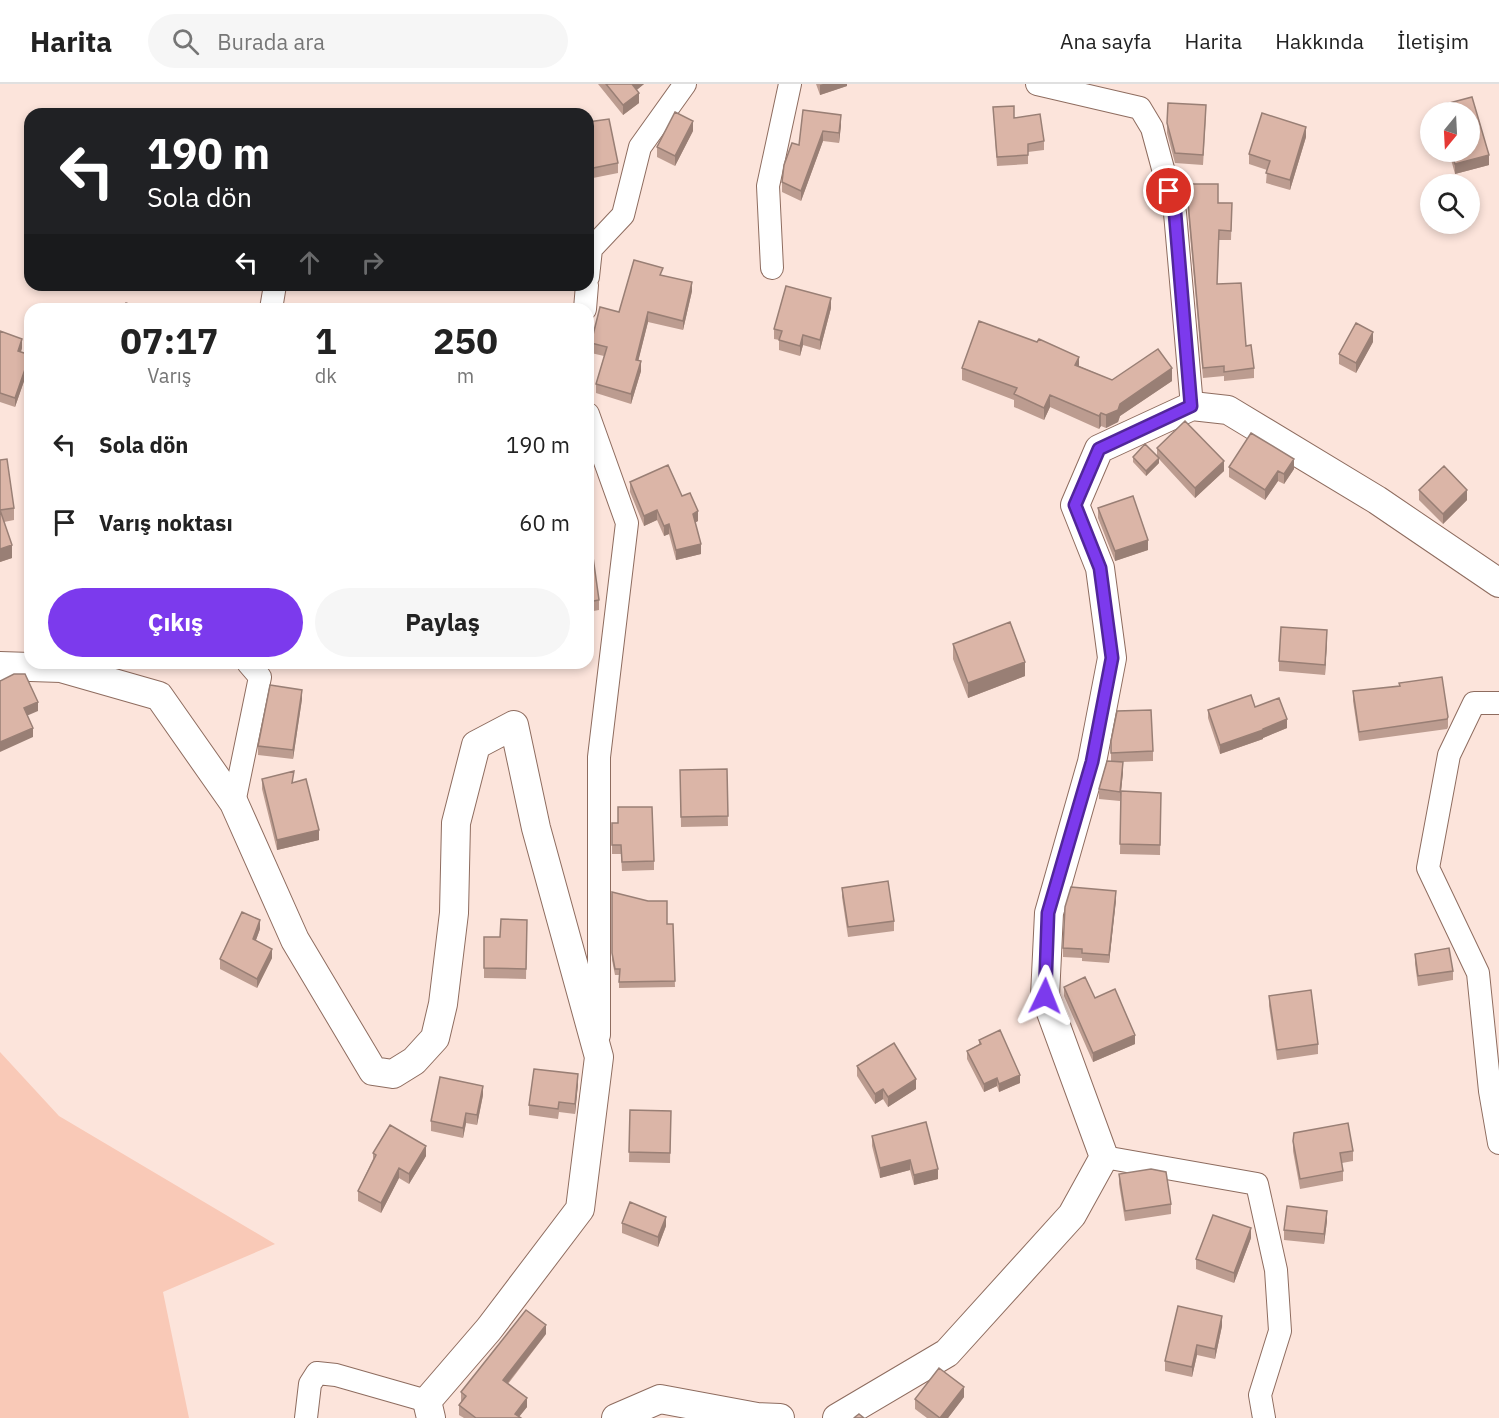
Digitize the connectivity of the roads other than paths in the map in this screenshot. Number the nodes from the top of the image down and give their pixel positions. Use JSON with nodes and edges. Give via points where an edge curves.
{"nodes":[{"id":1,"x":684,"y":84,"type":"edge"},
{"id":2,"x":790,"y":84,"type":"edge"},
{"id":3,"x":1037,"y":84,"type":"edge"},
{"id":4,"x":594,"y":246,"type":"edge"},
{"id":5,"x":772,"y":268,"type":"dead end"},
{"id":6,"x":1191,"y":406,"type":"junction"},
{"id":7,"x":594,"y":431,"type":"edge"},
{"id":8,"x":1499,"y":583,"type":"edge"},
{"id":9,"x":0,"y":666,"type":"edge"},
{"id":10,"x":24,"y":667,"type":"edge"},
{"id":11,"x":64,"y":669,"type":"edge"},
{"id":12,"x":253,"y":669,"type":"edge"},
{"id":13,"x":1499,"y":703,"type":"edge"},
{"id":14,"x":234,"y":803,"type":"junction"},
{"id":15,"x":599,"y":1057,"type":"junction"},
{"id":16,"x":1499,"y":1143,"type":"edge"},
{"id":17,"x":1104,"y":1157,"type":"junction"},
{"id":18,"x":429,"y":1410,"type":"edge"},
{"id":19,"x":306,"y":1418,"type":"edge"},
{"id":20,"x":616,"y":1418,"type":"edge"},
{"id":21,"x":780,"y":1418,"type":"edge"},
{"id":22,"x":837,"y":1418,"type":"edge"},
{"id":23,"x":1264,"y":1418,"type":"edge"}],
"edges":[{"from":1,"to":4,"type":"street","via":[[640,147],[623,215]]},
{"from":2,"to":5,"type":"street","via":[[768,186]]},
{"from":3,"to":6,"type":"street","via":[[1140,108],[1152,128],[1175,213]]},
{"from":6,"to":8,"type":"street","via":[[1228,411],[1377,500]]},
{"from":6,"to":17,"type":"street","via":[[1099,449],[1075,505],[1100,568],[1112,658],[1092,762],[1048,913],[1045,996]]},
{"from":7,"to":15,"type":"street","via":[[627,523],[599,757]]},
{"from":9,"to":10,"type":"street"},
{"from":11,"to":14,"type":"street","via":[[159,696]]},
{"from":12,"to":14,"type":"street","via":[[260,677]]},
{"from":13,"to":16,"type":"street","via":[[1474,703],[1449,755],[1428,868],[1478,973]]},
{"from":14,"to":15,"type":"street","via":[[295,940],[373,1071],[393,1074],[414,1061],[435,1038],[454,913],[456,823],[476,745],[514,725],[536,828]]},
{"from":15,"to":18,"type":"street","via":[[580,1209]]},
{"from":17,"to":22,"type":"street","via":[[1072,1215],[947,1353]]},
{"from":17,"to":23,"type":"street","via":[[1257,1184],[1276,1270],[1280,1331],[1260,1395]]},
{"from":18,"to":19,"type":"street","via":[[336,1375],[317,1373],[310,1384]]},
{"from":20,"to":21,"type":"street","via":[[660,1399]]}]}
